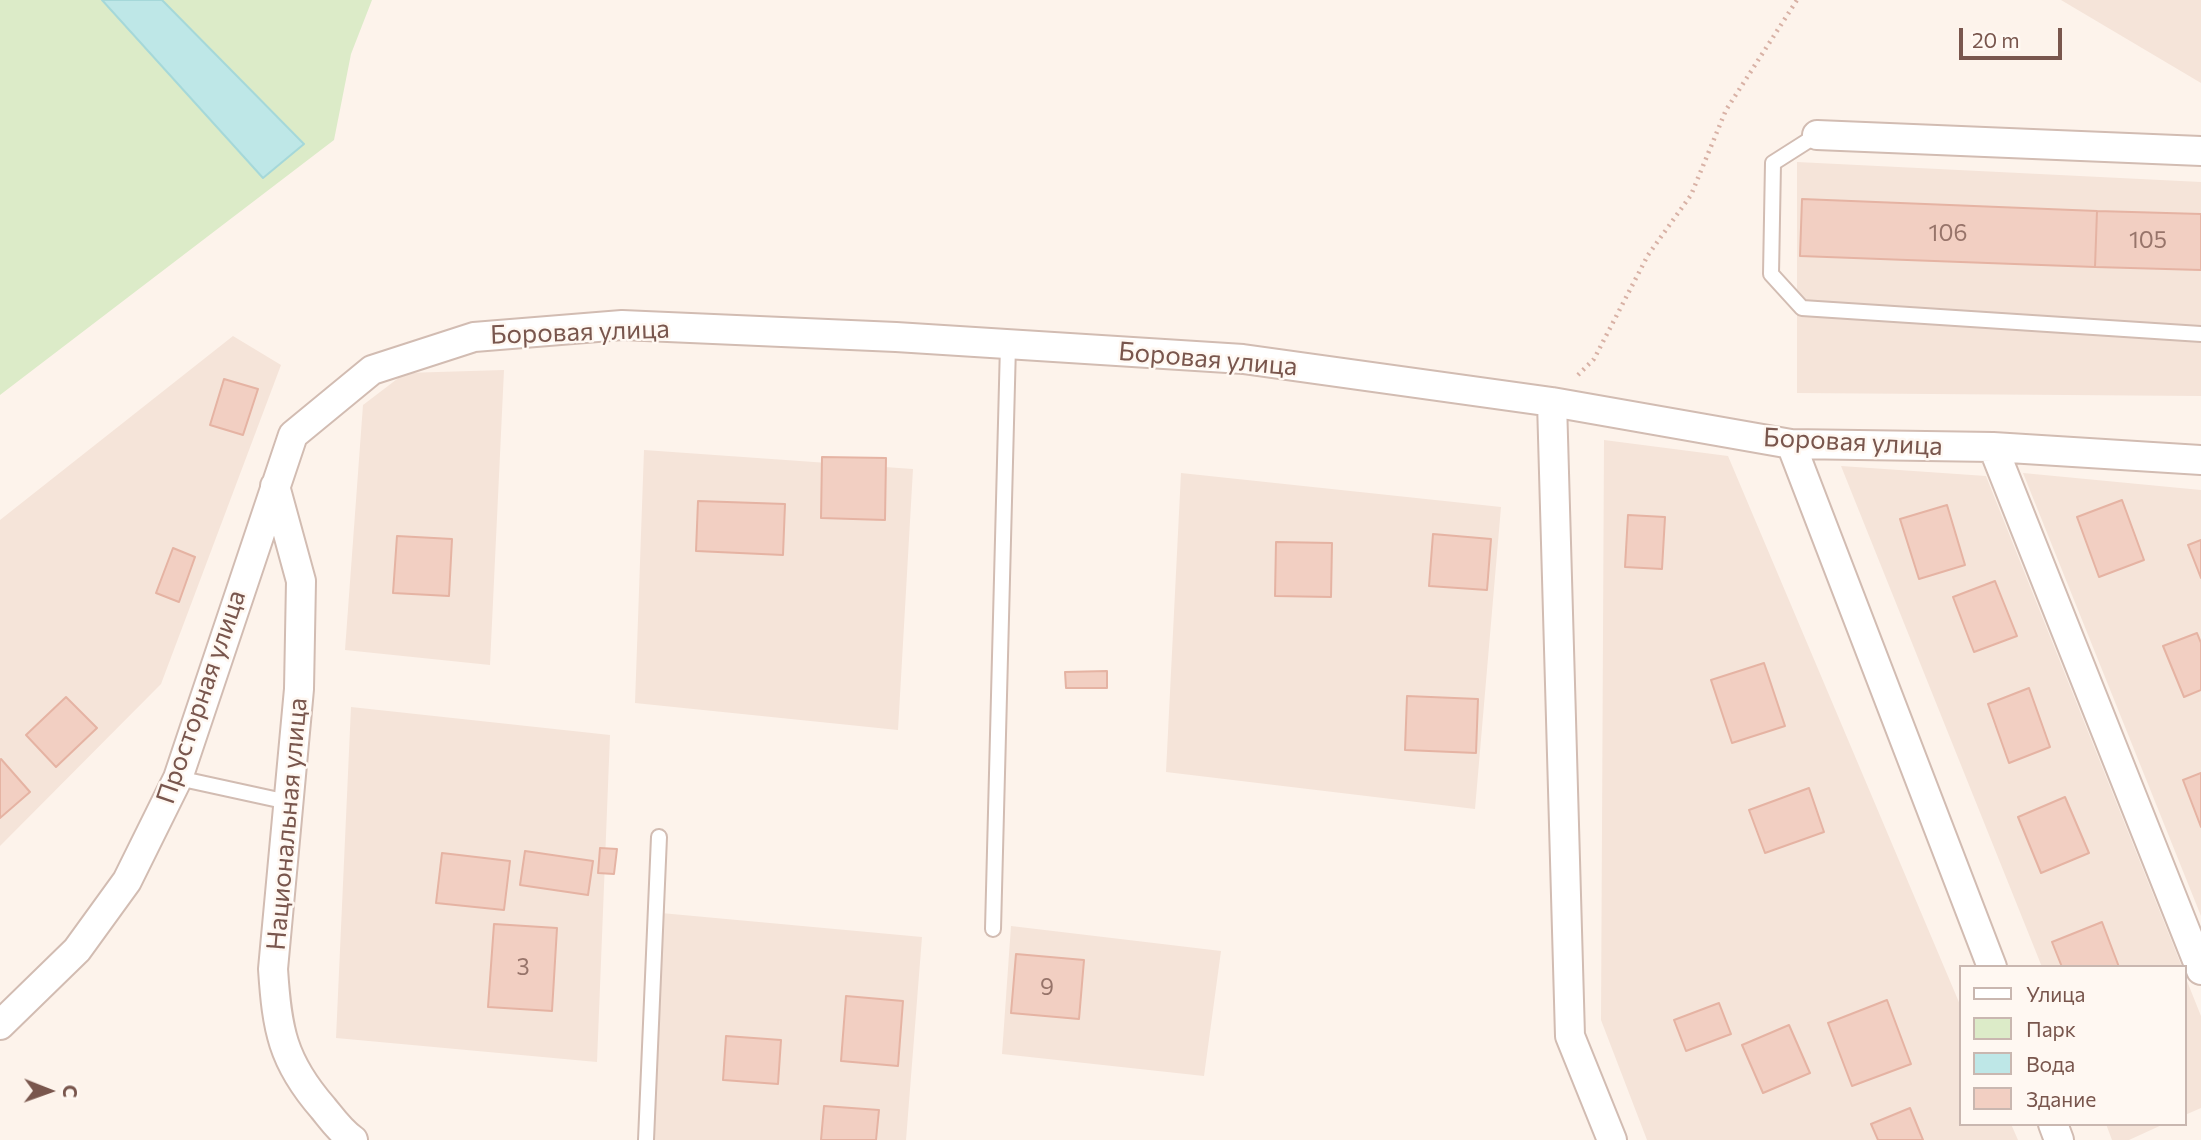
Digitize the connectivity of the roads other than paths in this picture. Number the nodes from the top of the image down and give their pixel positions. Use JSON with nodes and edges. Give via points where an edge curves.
{"nodes":[{"id":1,"x":1817,"y":135,"type":"joint"},
{"id":2,"x":2201,"y":151,"type":"edge"},
{"id":3,"x":2201,"y":334,"type":"edge"},
{"id":4,"x":1009,"y":345,"type":"junction"},
{"id":5,"x":1552,"y":402,"type":"junction"},
{"id":6,"x":1791,"y":444,"type":"junction"},
{"id":7,"x":1993,"y":447,"type":"junction"},
{"id":8,"x":2201,"y":460,"type":"edge"},
{"id":9,"x":275,"y":486,"type":"junction"},
{"id":10,"x":178,"y":778,"type":"junction"},
{"id":11,"x":288,"y":802,"type":"junction"},
{"id":12,"x":659,"y":836,"type":"dead end"},
{"id":13,"x":993,"y":929,"type":"dead end"},
{"id":14,"x":1991,"y":965,"type":"edge"},
{"id":15,"x":2201,"y":970,"type":"edge"},
{"id":16,"x":0,"y":1025,"type":"edge"},
{"id":17,"x":353,"y":1140,"type":"edge"},
{"id":18,"x":646,"y":1140,"type":"edge"},
{"id":19,"x":1612,"y":1140,"type":"edge"}],
"edges":[{"from":1,"to":2,"type":"street"},
{"from":1,"to":3,"type":"lane","via":[[1773,163],[1771,274],[1802,308]]},
{"from":4,"to":5,"type":"street","name":"Боровая улица","via":[[1243,359]]},
{"from":4,"to":9,"type":"street","name":"Боровая улица","via":[[622,325],[474,337],[372,370],[293,435]]},
{"from":4,"to":13,"type":"lane"},
{"from":5,"to":6,"type":"street","name":"Боровая улица"},
{"from":5,"to":19,"type":"street","via":[[1570,1036]]},
{"from":6,"to":7,"type":"street","name":"Боровая улица"},
{"from":6,"to":14,"type":"street"},
{"from":7,"to":8,"type":"street","name":"Боровая улица"},
{"from":7,"to":15,"type":"street"},
{"from":9,"to":10,"type":"street","name":"Просторная улица"},
{"from":9,"to":11,"type":"street","name":"Национальная улица","via":[[301,581],[299,689]]},
{"from":10,"to":11,"type":"lane"},
{"from":10,"to":16,"type":"street","name":"Просторная улица","via":[[127,881],[92,930]]},
{"from":11,"to":17,"type":"street","name":"Национальная улица","via":[[273,969],[283,1048],[307,1090]]},
{"from":12,"to":18,"type":"lane"}]}
